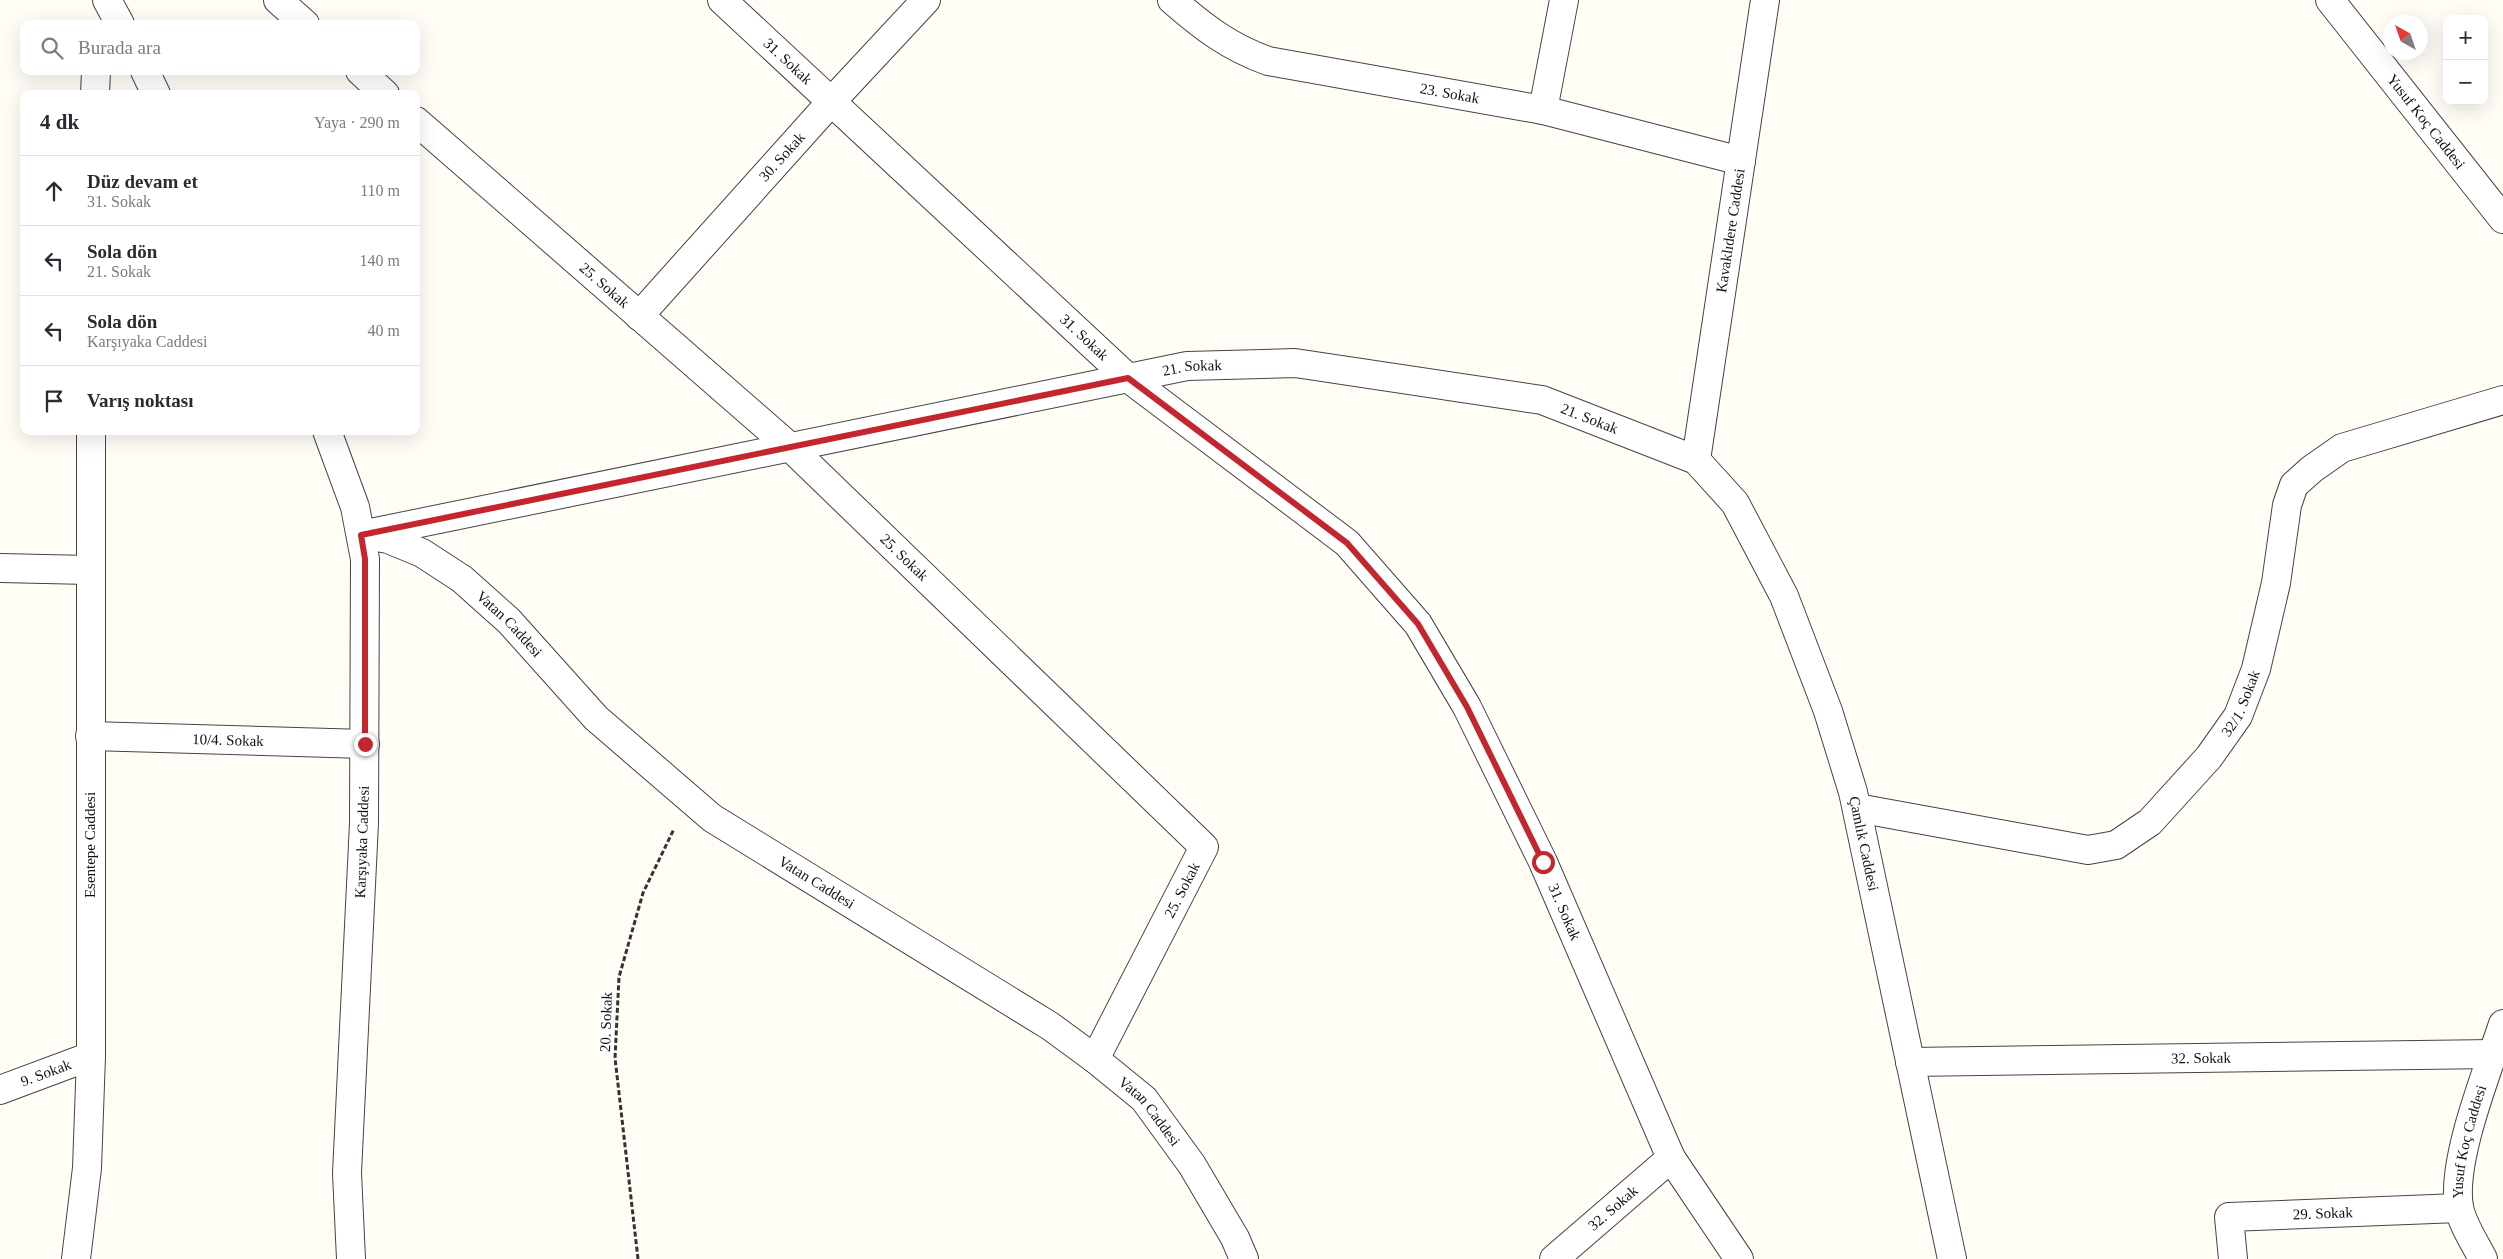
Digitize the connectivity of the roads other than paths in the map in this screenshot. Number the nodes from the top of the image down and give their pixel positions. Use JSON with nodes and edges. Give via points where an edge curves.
{"nodes":[{"id":1,"x":96,"y":0,"type":"edge"},
{"id":2,"x":108,"y":0,"type":"edge"},
{"id":3,"x":278,"y":0,"type":"edge"},
{"id":4,"x":722,"y":0,"type":"edge"},
{"id":5,"x":926,"y":0,"type":"edge"},
{"id":6,"x":1172,"y":0,"type":"edge"},
{"id":7,"x":1564,"y":0,"type":"edge"},
{"id":8,"x":1766,"y":0,"type":"edge"},
{"id":9,"x":2330,"y":0,"type":"edge"},
{"id":10,"x":96,"y":20,"type":"edge"},
{"id":11,"x":118,"y":20,"type":"edge"},
{"id":12,"x":300,"y":20,"type":"edge"},
{"id":13,"x":96,"y":75,"type":"edge"},
{"id":14,"x":146,"y":75,"type":"edge"},
{"id":15,"x":364,"y":75,"type":"edge"},
{"id":16,"x":95,"y":90,"type":"edge"},
{"id":17,"x":154,"y":90,"type":"edge"},
{"id":18,"x":381,"y":90,"type":"edge"},
{"id":19,"x":831,"y":102,"type":"junction"},
{"id":20,"x":1543,"y":110,"type":"junction"},
{"id":21,"x":420,"y":124,"type":"edge"},
{"id":22,"x":1741,"y":161,"type":"junction"},
{"id":23,"x":2503,"y":220,"type":"edge"},
{"id":24,"x":639,"y":316,"type":"junction"},
{"id":25,"x":1128,"y":378,"type":"junction"},
{"id":26,"x":2503,"y":400,"type":"edge"},
{"id":27,"x":91,"y":435,"type":"edge"},
{"id":28,"x":328,"y":435,"type":"edge"},
{"id":29,"x":790,"y":447,"type":"junction"},
{"id":30,"x":1696,"y":460,"type":"junction"},
{"id":31,"x":361,"y":535,"type":"junction"},
{"id":32,"x":0,"y":568,"type":"edge"},
{"id":33,"x":90,"y":570,"type":"junction"},
{"id":34,"x":90,"y":736,"type":"junction"},
{"id":35,"x":365,"y":744,"type":"junction"},
{"id":36,"x":1857,"y":808,"type":"junction"},
{"id":37,"x":2503,"y":1024,"type":"edge"},
{"id":38,"x":2493,"y":1054,"type":"junction"},
{"id":39,"x":91,"y":1056,"type":"junction"},
{"id":40,"x":1096,"y":1059,"type":"junction"},
{"id":41,"x":1910,"y":1062,"type":"junction"},
{"id":42,"x":0,"y":1090,"type":"edge"},
{"id":43,"x":1670,"y":1158,"type":"junction"},
{"id":44,"x":2459,"y":1208,"type":"junction"},
{"id":45,"x":76,"y":1259,"type":"edge"},
{"id":46,"x":351,"y":1259,"type":"edge"},
{"id":47,"x":1244,"y":1259,"type":"edge"},
{"id":48,"x":1554,"y":1259,"type":"edge"},
{"id":49,"x":1739,"y":1259,"type":"edge"},
{"id":50,"x":1952,"y":1259,"type":"edge"},
{"id":51,"x":2233,"y":1259,"type":"edge"},
{"id":52,"x":2483,"y":1259,"type":"edge"}],
"edges":[{"from":1,"to":10,"type":"street"},
{"from":2,"to":11,"type":"street"},
{"from":3,"to":12,"type":"street"},
{"from":4,"to":19,"type":"street","name":"31. Sokak"},
{"from":5,"to":19,"type":"street","name":"30. Sokak"},
{"from":6,"to":20,"type":"street","name":"23. Sokak","via":[[1215,36],[1268,61]]},
{"from":7,"to":20,"type":"street"},
{"from":8,"to":22,"type":"street","name":"Kavaklıdere Caddesi"},
{"from":9,"to":23,"type":"street","name":"Yusuf Koç Caddesi"},
{"from":13,"to":16,"type":"street"},
{"from":14,"to":17,"type":"street"},
{"from":15,"to":18,"type":"street"},
{"from":19,"to":24,"type":"street","name":"30. Sokak"},
{"from":19,"to":25,"type":"street","name":"31. Sokak"},
{"from":20,"to":22,"type":"street","name":"23. Sokak"},
{"from":21,"to":24,"type":"street","name":"25. Sokak"},
{"from":22,"to":30,"type":"street","name":"Kavaklıdere Caddesi"},
{"from":24,"to":29,"type":"street","name":"25. Sokak"},
{"from":25,"to":29,"type":"street","name":"21. Sokak"},
{"from":25,"to":30,"type":"street","name":"21. Sokak","via":[[1188,366],[1295,363],[1324,367],[1542,400]]},
{"from":25,"to":43,"type":"street","name":"31. Sokak","via":[[1347,543],[1418,624],[1467,707],[1543,862]]},
{"from":26,"to":36,"type":"street","name":"32/1. Sokak","via":[[2342,448],[2294,485],[2287,506],[2276,583],[2256,669],[2238,716],[2209,757],[2150,822],[2116,845],[2088,850]]},
{"from":27,"to":33,"type":"street","name":"Esentepe Caddesi"},
{"from":28,"to":31,"type":"street","name":"Karşıyaka Caddesi","via":[[355,508]]},
{"from":29,"to":31,"type":"street","name":"21. Sokak"},
{"from":29,"to":40,"type":"street","name":"25. Sokak","via":[[1204,847]]},
{"from":30,"to":36,"type":"street","name":"Çamlık Caddesi","via":[[1735,503],[1784,596],[1828,711]]},
{"from":31,"to":35,"type":"street","name":"Karşıyaka Caddesi","via":[[365,559]]},
{"from":31,"to":40,"type":"street","name":"Vatan Caddesi","via":[[388,539],[422,553],[462,580],[509,621],[596,718],[712,818],[1050,1026]]},
{"from":32,"to":33,"type":"street"},
{"from":33,"to":34,"type":"street","name":"Esentepe Caddesi"},
{"from":34,"to":35,"type":"street","name":"10/4. Sokak"},
{"from":34,"to":39,"type":"street","name":"Esentepe Caddesi"},
{"from":35,"to":46,"type":"street","name":"Karşıyaka Caddesi","via":[[347,1173]]},
{"from":36,"to":41,"type":"street","name":"Çamlık Caddesi"},
{"from":37,"to":38,"type":"street","name":"Yusuf Koç Caddesi"},
{"from":38,"to":41,"type":"street","name":"32. Sokak"},
{"from":38,"to":44,"type":"street","name":"Yusuf Koç Caddesi","via":[[2462,1154]]},
{"from":39,"to":42,"type":"street","name":"9. Sokak"},
{"from":39,"to":45,"type":"street","name":"Esentepe Caddesi","via":[[87,1168]]},
{"from":40,"to":47,"type":"street","name":"Vatan Caddesi","via":[[1144,1099],[1192,1165]]},
{"from":41,"to":50,"type":"street","name":"Çamlık Caddesi"},
{"from":43,"to":48,"type":"street","name":"32. Sokak"},
{"from":43,"to":49,"type":"street","name":"31. Sokak"},
{"from":44,"to":51,"type":"street","name":"29. Sokak","via":[[2229,1217]]},
{"from":44,"to":52,"type":"street","name":"Yusuf Koç Caddesi"}]}
